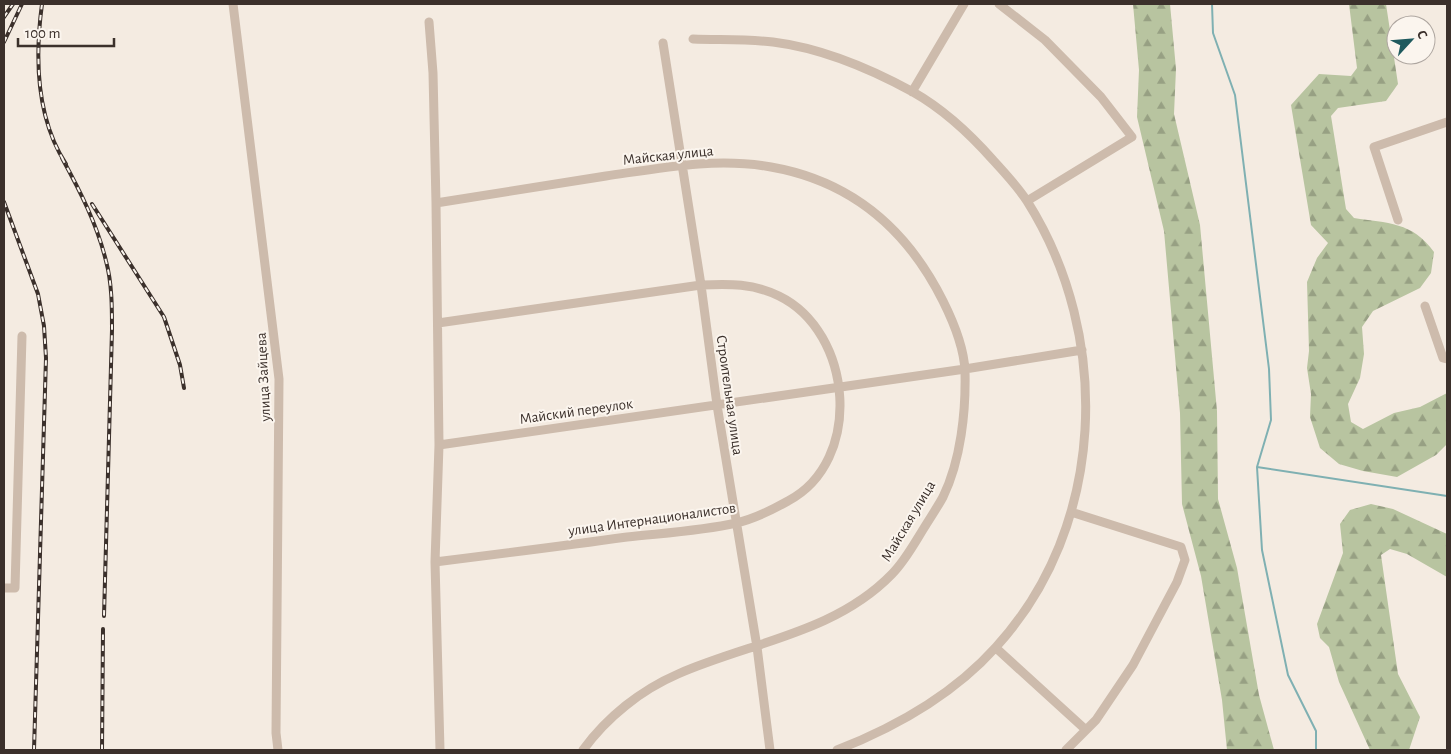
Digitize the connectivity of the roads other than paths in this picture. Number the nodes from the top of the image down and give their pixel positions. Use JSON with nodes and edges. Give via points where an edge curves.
{"nodes":[{"id":1,"x":233,"y":4,"type":"edge"},
{"id":2,"x":964,"y":4,"type":"edge"},
{"id":3,"x":999,"y":4,"type":"edge"},
{"id":4,"x":429,"y":22,"type":"dead end"},
{"id":5,"x":693,"y":39,"type":"dead end"},
{"id":6,"x":663,"y":43,"type":"dead end"},
{"id":7,"x":912,"y":92,"type":"junction"},
{"id":8,"x":1447,"y":122,"type":"edge"},
{"id":9,"x":683,"y":165,"type":"junction"},
{"id":10,"x":1027,"y":201,"type":"junction"},
{"id":11,"x":436,"y":203,"type":"junction"},
{"id":12,"x":1398,"y":220,"type":"dead end"},
{"id":13,"x":701,"y":285,"type":"junction"},
{"id":14,"x":1425,"y":306,"type":"dead end"},
{"id":15,"x":438,"y":323,"type":"junction"},
{"id":16,"x":22,"y":336,"type":"dead end"},
{"id":17,"x":1082,"y":350,"type":"junction"},
{"id":18,"x":1447,"y":359,"type":"edge"},
{"id":19,"x":965,"y":369,"type":"junction"},
{"id":20,"x":839,"y":386,"type":"junction"},
{"id":21,"x":717,"y":405,"type":"junction"},
{"id":22,"x":439,"y":445,"type":"junction"},
{"id":23,"x":1071,"y":512,"type":"junction"},
{"id":24,"x":736,"y":523,"type":"junction"},
{"id":25,"x":435,"y":562,"type":"junction"},
{"id":26,"x":4,"y":588,"type":"edge"},
{"id":27,"x":758,"y":647,"type":"junction"},
{"id":28,"x":996,"y":648,"type":"junction"},
{"id":29,"x":1086,"y":730,"type":"junction"},
{"id":30,"x":278,"y":750,"type":"edge"},
{"id":31,"x":440,"y":750,"type":"edge"},
{"id":32,"x":583,"y":750,"type":"edge"},
{"id":33,"x":770,"y":750,"type":"edge"},
{"id":34,"x":837,"y":750,"type":"edge"},
{"id":35,"x":1066,"y":750,"type":"edge"}],
"edges":[{"from":1,"to":30,"type":"street","name":"улица Зайцева","via":[[279,379]]},
{"from":2,"to":7,"type":"street"},
{"from":3,"to":10,"type":"street","via":[[1045,40],[1101,97],[1132,137]]},
{"from":4,"to":11,"type":"street"},
{"from":5,"to":7,"type":"street","via":[[773,42],[813,50]]},
{"from":6,"to":9,"type":"street","name":"Строительная улица"},
{"from":7,"to":10,"type":"street","via":[[970,134]]},
{"from":8,"to":12,"type":"street","via":[[1374,147]]},
{"from":9,"to":11,"type":"street","name":"Майская улица"},
{"from":9,"to":13,"type":"street","name":"Строительная улица"},
{"from":9,"to":19,"type":"street","name":"Майская улица","via":[[731,162],[771,167],[798,174],[861,203],[892,226],[918,257],[950,315]]},
{"from":10,"to":17,"type":"street","via":[[1069,290]]},
{"from":11,"to":15,"type":"street"},
{"from":13,"to":15,"type":"street","name":"улица Интернационалистов"},
{"from":13,"to":20,"type":"street","name":"улица Интернационалистов","via":[[757,287],[788,302],[803,314],[822,338]]},
{"from":13,"to":21,"type":"street","name":"Строительная улица"},
{"from":14,"to":18,"type":"street","via":[[1443,358]]},
{"from":15,"to":22,"type":"street"},
{"from":16,"to":26,"type":"street","via":[[15,588]]},
{"from":17,"to":19,"type":"street","name":"Майский переулок"},
{"from":17,"to":23,"type":"street","via":[[1086,422],[1084,461]]},
{"from":19,"to":20,"type":"street","name":"Майский переулок"},
{"from":19,"to":27,"type":"street","name":"Майская улица","via":[[957,454],[944,495],[894,572],[863,600],[833,618]]},
{"from":20,"to":21,"type":"street","name":"Майский переулок"},
{"from":20,"to":24,"type":"street","name":"улица Интернационалистов","via":[[841,412],[838,436],[821,472],[805,490],[790,500]]},
{"from":21,"to":22,"type":"street","name":"Майский переулок"},
{"from":21,"to":24,"type":"street","name":"Строительная улица"},
{"from":22,"to":25,"type":"street"},
{"from":23,"to":28,"type":"street","via":[[1054,559],[1032,598]]},
{"from":23,"to":29,"type":"street","via":[[1181,547],[1185,560],[1177,582],[1133,665]]},
{"from":24,"to":25,"type":"street","name":"улица Интернационалистов"},
{"from":24,"to":27,"type":"street","name":"Строительная улица"},
{"from":25,"to":31,"type":"street"},
{"from":27,"to":32,"type":"street","name":"Майская улица","via":[[678,674],[646,691],[622,709]]},
{"from":27,"to":33,"type":"street","name":"Строительная улица"},
{"from":28,"to":29,"type":"street"},
{"from":28,"to":34,"type":"street","via":[[952,688],[909,716],[880,733]]},
{"from":29,"to":35,"type":"street"}]}
